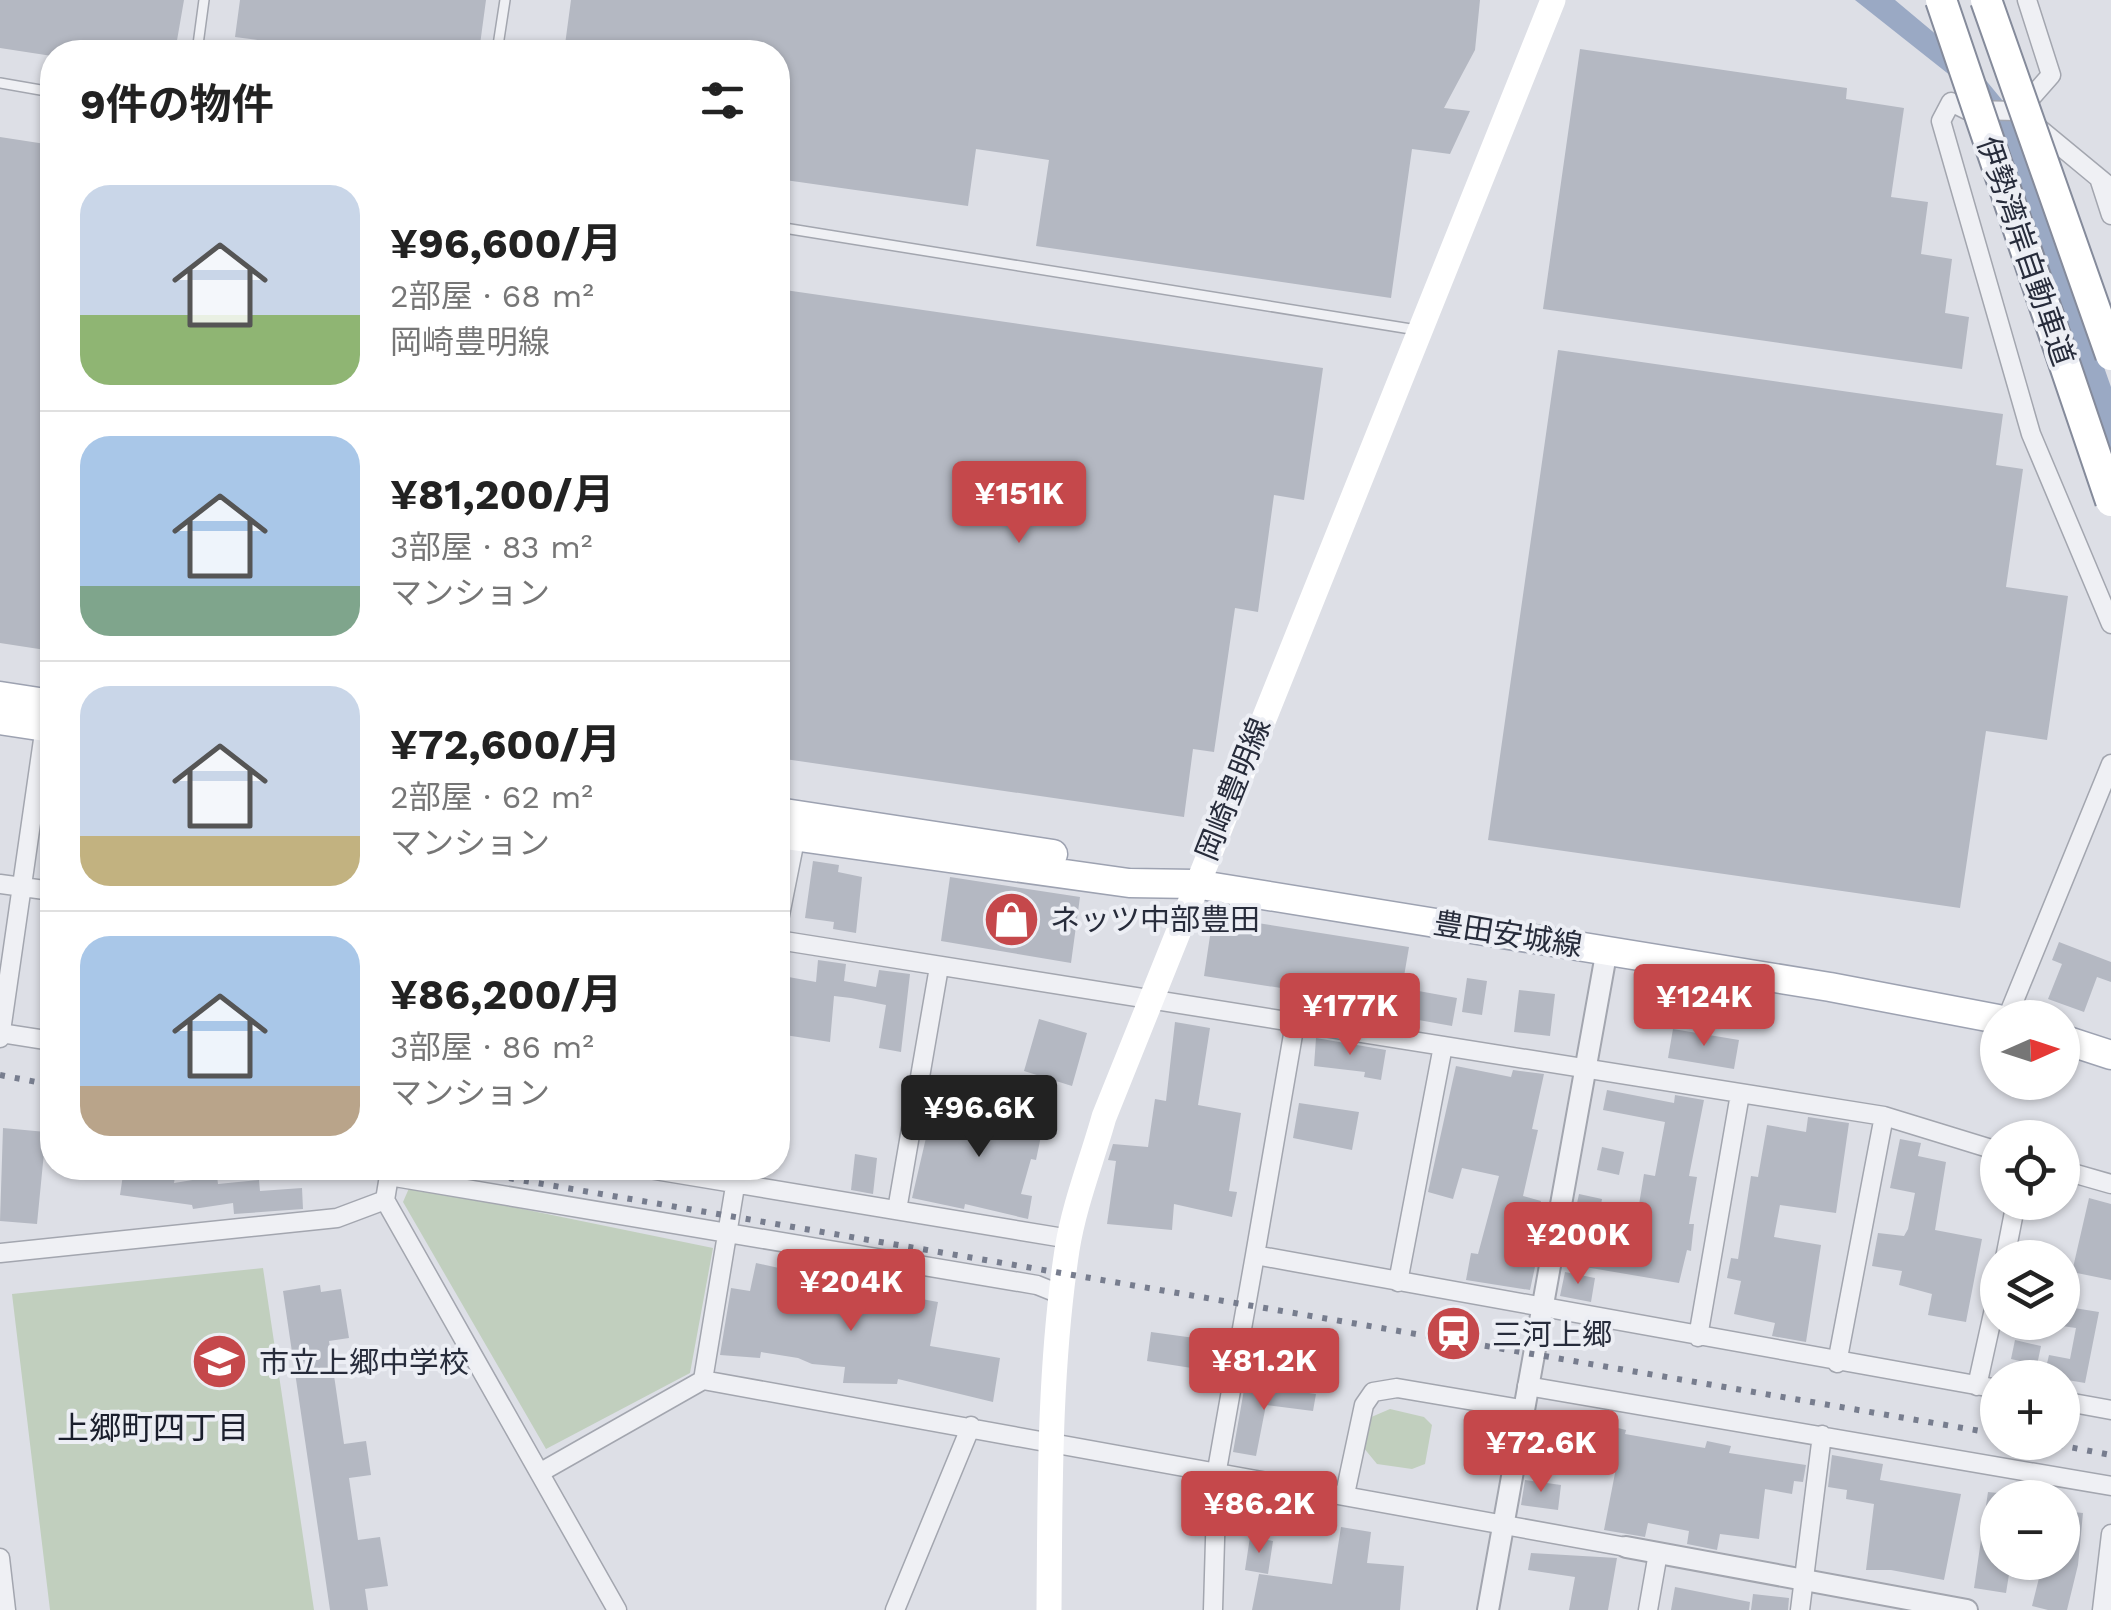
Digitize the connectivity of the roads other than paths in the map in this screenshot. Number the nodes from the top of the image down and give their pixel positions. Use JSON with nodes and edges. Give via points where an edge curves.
{"nodes":[{"id":1,"x":204,"y":0,"type":"edge"},
{"id":2,"x":505,"y":0,"type":"edge"},
{"id":3,"x":1552,"y":0,"type":"edge"},
{"id":4,"x":1941,"y":0,"type":"edge"},
{"id":5,"x":1986,"y":0,"type":"edge"},
{"id":6,"x":2027,"y":0,"type":"edge"},
{"id":7,"x":199,"y":40,"type":"edge"},
{"id":8,"x":499,"y":40,"type":"edge"},
{"id":9,"x":0,"y":84,"type":"edge"},
{"id":10,"x":40,"y":90,"type":"edge"},
{"id":11,"x":2017,"y":111,"type":"junction"},
{"id":12,"x":2105,"y":182,"type":"edge"},
{"id":13,"x":2111,"y":214,"type":"edge"},
{"id":14,"x":790,"y":229,"type":"edge"},
{"id":15,"x":1420,"y":331,"type":"junction"},
{"id":16,"x":2111,"y":355,"type":"edge"},
{"id":17,"x":2111,"y":501,"type":"edge"},
{"id":18,"x":2111,"y":624,"type":"edge"},
{"id":19,"x":0,"y":696,"type":"edge"},
{"id":20,"x":40,"y":711,"type":"edge"},
{"id":21,"x":40,"y":716,"type":"edge"},
{"id":22,"x":0,"y":720,"type":"edge"},
{"id":23,"x":2111,"y":764,"type":"edge"},
{"id":24,"x":40,"y":781,"type":"edge"},
{"id":25,"x":790,"y":824,"type":"edge"},
{"id":26,"x":0,"y":884,"type":"edge"},
{"id":27,"x":1195,"y":884,"type":"junction"},
{"id":28,"x":24,"y":887,"type":"junction"},
{"id":29,"x":40,"y":889,"type":"edge"},
{"id":30,"x":790,"y":942,"type":"edge"},
{"id":31,"x":1606,"y":949,"type":"junction"},
{"id":32,"x":939,"y":967,"type":"junction"},
{"id":33,"x":1148,"y":1000,"type":"junction"},
{"id":34,"x":2014,"y":1000,"type":"edge"},
{"id":35,"x":1980,"y":1016,"type":"edge"},
{"id":36,"x":1295,"y":1022,"type":"junction"},
{"id":37,"x":0,"y":1034,"type":"edge"},
{"id":38,"x":40,"y":1039,"type":"edge"},
{"id":39,"x":2080,"y":1045,"type":"edge"},
{"id":40,"x":1443,"y":1046,"type":"junction"},
{"id":41,"x":2111,"y":1055,"type":"edge"},
{"id":42,"x":1585,"y":1069,"type":"junction"},
{"id":43,"x":1740,"y":1094,"type":"junction"},
{"id":44,"x":1884,"y":1116,"type":"junction"},
{"id":45,"x":1980,"y":1145,"type":"edge"},
{"id":46,"x":2080,"y":1175,"type":"edge"},
{"id":47,"x":388,"y":1180,"type":"edge"},
{"id":48,"x":412,"y":1180,"type":"edge"},
{"id":49,"x":735,"y":1180,"type":"edge"},
{"id":50,"x":759,"y":1180,"type":"edge"},
{"id":51,"x":2111,"y":1184,"type":"edge"},
{"id":52,"x":385,"y":1200,"type":"junction"},
{"id":53,"x":898,"y":1210,"type":"junction"},
{"id":54,"x":728,"y":1234,"type":"junction"},
{"id":55,"x":1070,"y":1238,"type":"junction"},
{"id":56,"x":0,"y":1252,"type":"edge"},
{"id":57,"x":1255,"y":1256,"type":"junction"},
{"id":58,"x":1398,"y":1282,"type":"junction"},
{"id":59,"x":1062,"y":1295,"type":"junction"},
{"id":60,"x":1542,"y":1309,"type":"junction"},
{"id":61,"x":1698,"y":1338,"type":"junction"},
{"id":62,"x":1987,"y":1340,"type":"edge"},
{"id":63,"x":1837,"y":1363,"type":"junction"},
{"id":64,"x":703,"y":1380,"type":"junction"},
{"id":65,"x":1528,"y":1386,"type":"junction"},
{"id":66,"x":1977,"y":1386,"type":"junction"},
{"id":67,"x":1980,"y":1387,"type":"edge"},
{"id":68,"x":2080,"y":1404,"type":"edge"},
{"id":69,"x":1521,"y":1409,"type":"junction"},
{"id":70,"x":2111,"y":1410,"type":"edge"},
{"id":71,"x":971,"y":1426,"type":"junction"},
{"id":72,"x":1822,"y":1435,"type":"junction"},
{"id":73,"x":1050,"y":1440,"type":"junction"},
{"id":74,"x":1218,"y":1470,"type":"junction"},
{"id":75,"x":541,"y":1472,"type":"junction"},
{"id":76,"x":2111,"y":1486,"type":"edge"},
{"id":77,"x":1345,"y":1494,"type":"junction"},
{"id":78,"x":1503,"y":1524,"type":"junction"},
{"id":79,"x":2111,"y":1534,"type":"edge"},
{"id":80,"x":1626,"y":1547,"type":"joint"},
{"id":81,"x":1658,"y":1553,"type":"junction"},
{"id":82,"x":0,"y":1558,"type":"edge"},
{"id":83,"x":1803,"y":1580,"type":"junction"},
{"id":84,"x":1955,"y":1609,"type":"edge"},
{"id":85,"x":6,"y":1610,"type":"edge"},
{"id":86,"x":617,"y":1610,"type":"edge"},
{"id":87,"x":895,"y":1610,"type":"edge"},
{"id":88,"x":1049,"y":1610,"type":"edge"},
{"id":89,"x":1213,"y":1610,"type":"edge"},
{"id":90,"x":1488,"y":1610,"type":"edge"},
{"id":91,"x":1648,"y":1610,"type":"edge"},
{"id":92,"x":1800,"y":1610,"type":"edge"},
{"id":93,"x":2102,"y":1610,"type":"edge"}],
"edges":[{"from":1,"to":7,"type":"lane"},
{"from":2,"to":8,"type":"lane"},
{"from":3,"to":15,"type":"main road","name":"岡崎豊明線"},
{"from":4,"to":17,"type":"highway","name":"伊勢湾岸自動車道","bridge":true},
{"from":5,"to":16,"type":"highway","name":"伊勢湾岸自動車道","bridge":true},
{"from":6,"to":11,"type":"street","via":[[2051,75]]},
{"from":9,"to":10,"type":"lane"},
{"from":11,"to":12,"type":"street"},
{"from":11,"to":18,"type":"street","via":[[1967,110],[1951,102],[1941,121],[2031,434]]},
{"from":12,"to":13,"type":"street"},
{"from":14,"to":15,"type":"lane"},
{"from":15,"to":27,"type":"main road","name":"岡崎豊明線"},
{"from":19,"to":20,"type":"main road"},
{"from":21,"to":22,"type":"main road"},
{"from":23,"to":34,"type":"street"},
{"from":24,"to":28,"type":"street"},
{"from":25,"to":27,"type":"main road","name":"豊田安城線","via":[[1138,867]]},
{"from":26,"to":28,"type":"street"},
{"from":27,"to":31,"type":"main road","name":"豊田安城線"},
{"from":27,"to":33,"type":"main road","name":"岡崎豊明線"},
{"from":28,"to":29,"type":"street"},
{"from":28,"to":37,"type":"street"},
{"from":30,"to":32,"type":"street"},
{"from":31,"to":35,"type":"main road","name":"豊田安城線"},
{"from":31,"to":42,"type":"street"},
{"from":32,"to":33,"type":"street"},
{"from":32,"to":53,"type":"street"},
{"from":33,"to":36,"type":"street"},
{"from":33,"to":55,"type":"main road","name":"岡崎豊明線","via":[[1104,1116]]},
{"from":36,"to":40,"type":"street"},
{"from":36,"to":57,"type":"street"},
{"from":37,"to":38,"type":"street"},
{"from":39,"to":41,"type":"main road"},
{"from":40,"to":42,"type":"street"},
{"from":40,"to":58,"type":"street"},
{"from":42,"to":43,"type":"street"},
{"from":42,"to":60,"type":"street"},
{"from":43,"to":44,"type":"street"},
{"from":43,"to":61,"type":"street"},
{"from":44,"to":45,"type":"street"},
{"from":44,"to":63,"type":"street"},
{"from":46,"to":51,"type":"street"},
{"from":47,"to":52,"type":"street"},
{"from":48,"to":54,"type":"street"},
{"from":49,"to":54,"type":"street"},
{"from":50,"to":53,"type":"street"},
{"from":52,"to":56,"type":"street","via":[[337,1218]]},
{"from":52,"to":75,"type":"street"},
{"from":53,"to":55,"type":"street"},
{"from":54,"to":59,"type":"street"},
{"from":54,"to":64,"type":"street"},
{"from":55,"to":59,"type":"main road","name":"岡崎豊明線"},
{"from":57,"to":58,"type":"street"},
{"from":57,"to":74,"type":"street"},
{"from":58,"to":60,"type":"street"},
{"from":59,"to":73,"type":"main road","name":"岡崎豊明線"},
{"from":60,"to":61,"type":"street"},
{"from":60,"to":65,"type":"street"},
{"from":61,"to":63,"type":"street"},
{"from":62,"to":66,"type":"street"},
{"from":63,"to":66,"type":"street"},
{"from":64,"to":71,"type":"street"},
{"from":64,"to":75,"type":"street"},
{"from":65,"to":69,"type":"street"},
{"from":65,"to":72,"type":"street"},
{"from":66,"to":67,"type":"street"},
{"from":68,"to":70,"type":"street"},
{"from":69,"to":77,"type":"street","via":[[1397,1388],[1374,1392],[1364,1405]]},
{"from":69,"to":78,"type":"street"},
{"from":71,"to":73,"type":"street"},
{"from":71,"to":87,"type":"street"},
{"from":72,"to":76,"type":"street"},
{"from":72,"to":83,"type":"street"},
{"from":73,"to":74,"type":"street"},
{"from":73,"to":88,"type":"main road","name":"岡崎豊明線"},
{"from":74,"to":77,"type":"street"},
{"from":74,"to":89,"type":"street"},
{"from":75,"to":86,"type":"street"},
{"from":77,"to":78,"type":"street"},
{"from":78,"to":80,"type":"street"},
{"from":78,"to":90,"type":"street"},
{"from":79,"to":93,"type":"street"},
{"from":80,"to":81,"type":"street"},
{"from":81,"to":83,"type":"street"},
{"from":81,"to":91,"type":"street"},
{"from":82,"to":85,"type":"street"},
{"from":83,"to":84,"type":"street"},
{"from":83,"to":92,"type":"street"}]}
